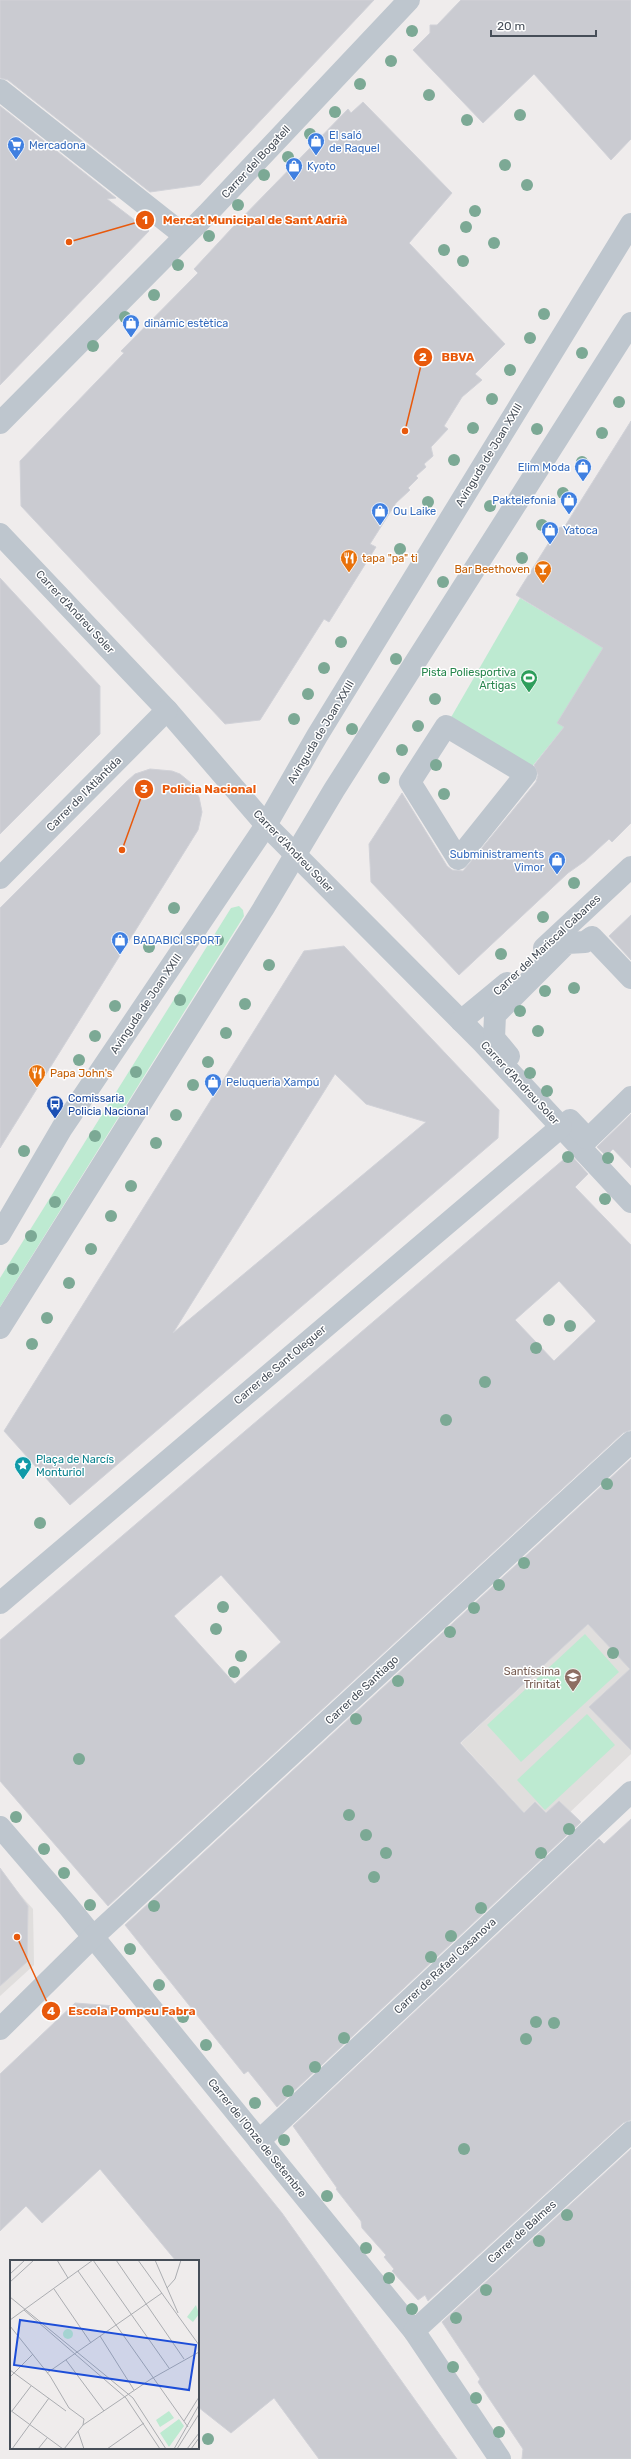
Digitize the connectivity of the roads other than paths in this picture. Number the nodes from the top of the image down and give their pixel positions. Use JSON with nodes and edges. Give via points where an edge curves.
{"nodes":[{"id":1,"x":409,"y":0,"type":"edge"},
{"id":2,"x":0,"y":90,"type":"edge"},
{"id":3,"x":631,"y":224,"type":"edge"},
{"id":4,"x":185,"y":236,"type":"junction"},
{"id":5,"x":631,"y":323,"type":"edge"},
{"id":6,"x":0,"y":423,"type":"edge"},
{"id":7,"x":0,"y":534,"type":"edge"},
{"id":8,"x":167,"y":710,"type":"junction"},
{"id":9,"x":410,"y":782,"type":"joint"},
{"id":10,"x":266,"y":825,"type":"junction"},
{"id":11,"x":294,"y":854,"type":"junction"},
{"id":12,"x":631,"y":867,"type":"edge"},
{"id":13,"x":0,"y":878,"type":"edge"},
{"id":14,"x":631,"y":978,"type":"edge"},
{"id":15,"x":461,"y":1021,"type":"junction"},
{"id":16,"x":631,"y":1097,"type":"edge"},
{"id":17,"x":561,"y":1127,"type":"junction"},
{"id":18,"x":631,"y":1202,"type":"edge"},
{"id":19,"x":0,"y":1234,"type":"edge"},
{"id":20,"x":0,"y":1328,"type":"edge"},
{"id":21,"x":631,"y":1442,"type":"edge"},
{"id":22,"x":0,"y":1603,"type":"edge"},
{"id":23,"x":631,"y":1792,"type":"edge"},
{"id":24,"x":0,"y":1827,"type":"edge"},
{"id":25,"x":93,"y":1937,"type":"junction"},
{"id":26,"x":0,"y":2029,"type":"edge"},
{"id":27,"x":631,"y":2132,"type":"edge"},
{"id":28,"x":260,"y":2141,"type":"junction"},
{"id":29,"x":414,"y":2331,"type":"junction"},
{"id":30,"x":500,"y":2459,"type":"edge"}],
"edges":[{"from":1,"to":4,"type":"street","name":"Carrer del Bogatell"},
{"from":2,"to":4,"type":"street"},
{"from":3,"to":10,"type":"street","name":"Avinguda de Joan XXIII","via":[[314,742]]},
{"from":4,"to":6,"type":"street","name":"Carrer del Bogatell"},
{"from":5,"to":11,"type":"street"},
{"from":7,"to":8,"type":"street","name":"Carrer d'Andreu Soler"},
{"from":8,"to":10,"type":"street","name":"Carrer d'Andreu Soler"},
{"from":8,"to":13,"type":"street","name":"Carrer de l'Atlàntida"},
{"from":9,"to":9,"type":"street","via":[[458,859],[526,774],[446,726]]},
{"from":10,"to":11,"type":"street","name":"Carrer d'Andreu Soler"},
{"from":10,"to":19,"type":"street","name":"Avinguda de Joan XXIII","via":[[62,1128]]},
{"from":11,"to":15,"type":"street","name":"Carrer d'Andreu Soler"},
{"from":11,"to":20,"type":"street","via":[[263,909]]},
{"from":12,"to":15,"type":"street","name":"Carrer del Mariscal Cabanes","via":[[500,989]]},
{"from":14,"to":16,"type":"street","via":[[592,937],[585,942],[568,943],[499,1009],[495,1015],[493,1030],[498,1045],[588,1139]]},
{"from":15,"to":17,"type":"street","name":"Carrer d'Andreu Soler"},
{"from":17,"to":18,"type":"street","name":"Carrer d'Andreu Soler"},
{"from":17,"to":22,"type":"street","name":"Carrer de Sant Oleguer"},
{"from":21,"to":25,"type":"street","name":"Carrer de Santiago"},
{"from":23,"to":28,"type":"street","name":"Carrer de Rafael Casanova"},
{"from":24,"to":25,"type":"street","name":"Carrer de l'Onze de Setembre"},
{"from":25,"to":26,"type":"street","name":"Carrer de Santiago"},
{"from":25,"to":28,"type":"street","name":"Carrer de l'Onze de Setembre"},
{"from":27,"to":29,"type":"street","name":"Carrer de Balmes"},
{"from":28,"to":29,"type":"street","name":"Carrer de l'Onze de Setembre"},
{"from":29,"to":30,"type":"street","name":"Carrer de l'Onze de Setembre"}]}
